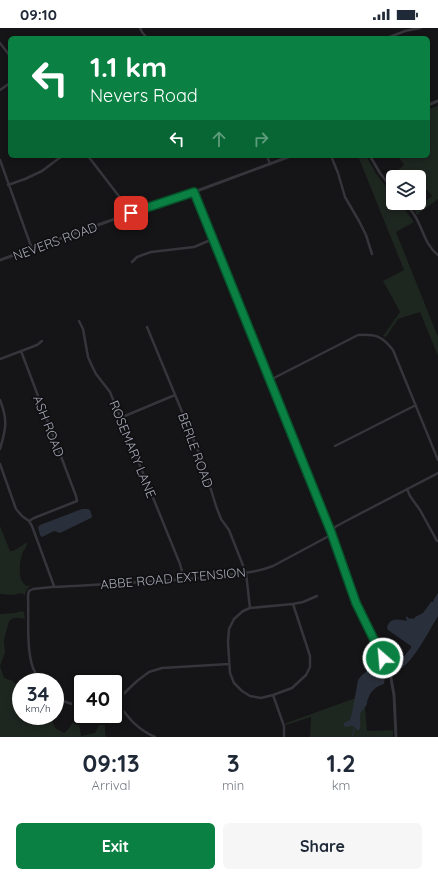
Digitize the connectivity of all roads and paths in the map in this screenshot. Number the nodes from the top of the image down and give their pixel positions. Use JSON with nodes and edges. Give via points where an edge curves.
{"nodes":[{"id":1,"x":418,"y":28,"type":"edge"},
{"id":2,"x":393,"y":36,"type":"edge"},
{"id":3,"x":0,"y":43,"type":"edge"},
{"id":4,"x":8,"y":53,"type":"edge"},
{"id":5,"x":59,"y":158,"type":"edge"},
{"id":6,"x":90,"y":158,"type":"edge"},
{"id":7,"x":268,"y":158,"type":"edge"},
{"id":8,"x":285,"y":158,"type":"edge"},
{"id":9,"x":332,"y":158,"type":"edge"},
{"id":10,"x":371,"y":158,"type":"edge"},
{"id":11,"x":0,"y":160,"type":"edge"},
{"id":12,"x":270,"y":164,"type":"junction"},
{"id":13,"x":386,"y":181,"type":"edge"},
{"id":14,"x":8,"y":185,"type":"junction"},
{"id":15,"x":194,"y":192,"type":"junction"},
{"id":16,"x":409,"y":210,"type":"edge"},
{"id":17,"x":131,"y":213,"type":"junction"},
{"id":18,"x":213,"y":239,"type":"junction"},
{"id":19,"x":32,"y":249,"type":"junction"},
{"id":20,"x":372,"y":254,"type":"dead end"},
{"id":21,"x":438,"y":255,"type":"edge"},
{"id":22,"x":0,"y":260,"type":"edge"},
{"id":23,"x":132,"y":262,"type":"dead end"},
{"id":24,"x":79,"y":321,"type":"dead end"},
{"id":25,"x":147,"y":327,"type":"dead end"},
{"id":26,"x":42,"y":341,"type":"dead end"},
{"id":27,"x":20,"y":351,"type":"junction"},
{"id":28,"x":0,"y":359,"type":"edge"},
{"id":29,"x":270,"y":380,"type":"junction"},
{"id":30,"x":175,"y":395,"type":"junction"},
{"id":31,"x":0,"y":400,"type":"edge"},
{"id":32,"x":416,"y":405,"type":"junction"},
{"id":33,"x":120,"y":418,"type":"junction"},
{"id":34,"x":335,"y":446,"type":"dead end"},
{"id":35,"x":0,"y":449,"type":"edge"},
{"id":36,"x":438,"y":460,"type":"edge"},
{"id":37,"x":0,"y":464,"type":"edge"},
{"id":38,"x":438,"y":473,"type":"edge"},
{"id":39,"x":407,"y":490,"type":"junction"},
{"id":40,"x":29,"y":521,"type":"junction"},
{"id":41,"x":331,"y":532,"type":"junction"},
{"id":42,"x":437,"y":542,"type":"dead end"},
{"id":43,"x":246,"y":573,"type":"junction"},
{"id":44,"x":184,"y":579,"type":"junction"},
{"id":45,"x":54,"y":586,"type":"junction"},
{"id":46,"x":317,"y":596,"type":"dead end"},
{"id":47,"x":293,"y":604,"type":"junction"},
{"id":48,"x":250,"y":608,"type":"junction"},
{"id":49,"x":229,"y":664,"type":"junction"},
{"id":50,"x":36,"y":673,"type":"edge"},
{"id":51,"x":124,"y":693,"type":"edge"},
{"id":52,"x":273,"y":695,"type":"junction"},
{"id":53,"x":124,"y":711,"type":"edge"},
{"id":54,"x":155,"y":737,"type":"edge"},
{"id":55,"x":284,"y":737,"type":"edge"},
{"id":56,"x":396,"y":737,"type":"edge"}],
"edges":[{"from":1,"to":2,"type":"street"},
{"from":3,"to":4,"type":"street"},
{"from":5,"to":14,"type":"street","via":[[42,171]]},
{"from":6,"to":17,"type":"street"},
{"from":7,"to":12,"type":"street"},
{"from":8,"to":12,"type":"street","name":"NEVERS ROAD"},
{"from":9,"to":20,"type":"street","via":[[345,197],[359,221]]},
{"from":10,"to":13,"type":"street"},
{"from":11,"to":14,"type":"street"},
{"from":12,"to":15,"type":"street","name":"NEVERS ROAD"},
{"from":14,"to":19,"type":"street"},
{"from":15,"to":17,"type":"street","name":"NEVERS ROAD"},
{"from":15,"to":18,"type":"street"},
{"from":16,"to":21,"type":"street","via":[[430,248]]},
{"from":17,"to":19,"type":"street","name":"NEVERS ROAD"},
{"from":18,"to":23,"type":"street","via":[[194,247],[151,252],[137,257]]},
{"from":18,"to":29,"type":"street"},
{"from":19,"to":22,"type":"street","name":"NEVERS ROAD"},
{"from":24,"to":33,"type":"street","name":"ROSEMARY LANE","via":[[85,336],[88,357],[96,374],[110,392]]},
{"from":25,"to":30,"type":"street","name":"BERLE ROAD"},
{"from":26,"to":27,"type":"street"},
{"from":27,"to":28,"type":"street"},
{"from":27,"to":40,"type":"street","name":"ASH ROAD","via":[[77,501]]},
{"from":29,"to":32,"type":"street","via":[[358,335],[374,335],[385,340],[394,350]]},
{"from":29,"to":41,"type":"street"},
{"from":30,"to":33,"type":"street"},
{"from":30,"to":43,"type":"street","name":"BERLE ROAD","via":[[202,460],[221,519],[229,530]]},
{"from":31,"to":35,"type":"street","via":[[6,424]]},
{"from":32,"to":34,"type":"street"},
{"from":32,"to":36,"type":"street"},
{"from":33,"to":44,"type":"street","name":"ROSEMARY LANE"},
{"from":37,"to":40,"type":"street","via":[[16,509]]},
{"from":38,"to":39,"type":"street","name":"ABBE ROAD EXTENSION"},
{"from":39,"to":41,"type":"street","name":"ABBE ROAD EXTENSION","via":[[340,524]]},
{"from":39,"to":42,"type":"street"},
{"from":40,"to":45,"type":"street"},
{"from":41,"to":43,"type":"street","name":"ABBE ROAD EXTENSION","via":[[329,536],[273,566]]},
{"from":41,"to":56,"type":"street","via":[[356,603],[390,673]]},
{"from":43,"to":44,"type":"street","name":"ABBE ROAD EXTENSION"},
{"from":43,"to":48,"type":"street","name":"BERLE ROAD"},
{"from":44,"to":45,"type":"street","name":"ABBE ROAD EXTENSION"},
{"from":45,"to":50,"type":"street","name":"ABBE ROAD EXTENSION","via":[[29,591],[30,658]]},
{"from":46,"to":47,"type":"street"},
{"from":47,"to":48,"type":"street"},
{"from":47,"to":52,"type":"street","via":[[310,656],[310,667],[300,682]]},
{"from":48,"to":49,"type":"street","via":[[234,619],[229,629]]},
{"from":49,"to":51,"type":"street","via":[[162,668],[149,672]]},
{"from":49,"to":52,"type":"street","via":[[234,683],[242,691],[261,698]]},
{"from":52,"to":55,"type":"street","via":[[284,726]]},
{"from":53,"to":54,"type":"street","via":[[142,731]]}]}
